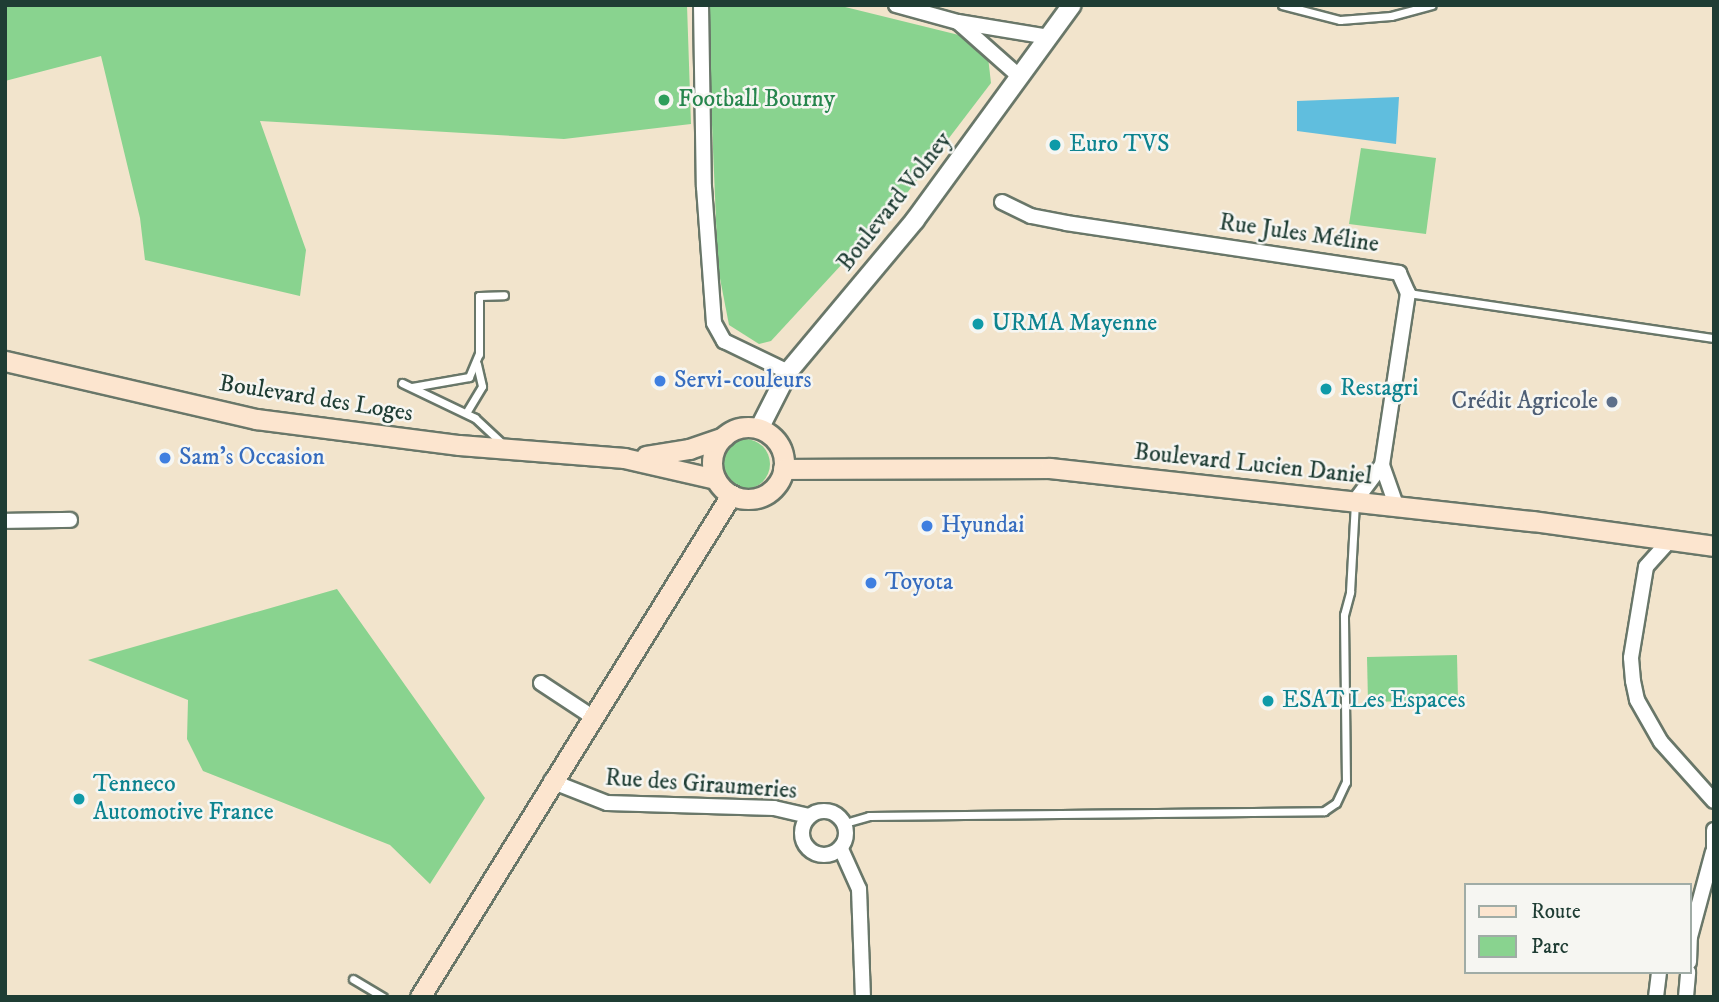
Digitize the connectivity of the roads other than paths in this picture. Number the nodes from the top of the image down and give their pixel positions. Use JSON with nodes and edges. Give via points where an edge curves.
{"nodes":[{"id":1,"x":701,"y":5,"type":"edge"},
{"id":2,"x":896,"y":5,"type":"edge"},
{"id":3,"x":1072,"y":5,"type":"edge"},
{"id":4,"x":1282,"y":5,"type":"edge"},
{"id":5,"x":1432,"y":5,"type":"edge"},
{"id":6,"x":957,"y":22,"type":"junction"},
{"id":7,"x":1049,"y":37,"type":"junction"},
{"id":8,"x":1020,"y":77,"type":"junction"},
{"id":9,"x":1002,"y":202,"type":"dead end"},
{"id":10,"x":1408,"y":293,"type":"junction"},
{"id":11,"x":504,"y":295,"type":"dead end"},
{"id":12,"x":1714,"y":338,"type":"edge"},
{"id":13,"x":5,"y":361,"type":"edge"},
{"id":14,"x":476,"y":363,"type":"junction"},
{"id":15,"x":788,"y":372,"type":"junction"},
{"id":16,"x":402,"y":383,"type":"dead end"},
{"id":17,"x":412,"y":387,"type":"junction"},
{"id":18,"x":466,"y":413,"type":"junction"},
{"id":19,"x":758,"y":429,"type":"junction"},
{"id":20,"x":724,"y":437,"type":"junction"},
{"id":21,"x":509,"y":450,"type":"junction"},
{"id":22,"x":624,"y":458,"type":"junction"},
{"id":23,"x":1382,"y":465,"type":"junction"},
{"id":24,"x":783,"y":469,"type":"junction"},
{"id":25,"x":716,"y":479,"type":"junction"},
{"id":26,"x":731,"y":495,"type":"junction"},
{"id":27,"x":1355,"y":501,"type":"junction"},
{"id":28,"x":1396,"y":505,"type":"junction"},
{"id":29,"x":70,"y":520,"type":"dead end"},
{"id":30,"x":5,"y":521,"type":"edge"},
{"id":31,"x":1670,"y":540,"type":"junction"},
{"id":32,"x":1714,"y":546,"type":"edge"},
{"id":33,"x":541,"y":683,"type":"dead end"},
{"id":34,"x":591,"y":716,"type":"junction"},
{"id":35,"x":551,"y":781,"type":"junction"},
{"id":36,"x":1714,"y":801,"type":"edge"},
{"id":37,"x":808,"y":816,"type":"junction"},
{"id":38,"x":845,"y":822,"type":"junction"},
{"id":39,"x":1714,"y":830,"type":"edge"},
{"id":40,"x":841,"y":849,"type":"junction"},
{"id":41,"x":1714,"y":852,"type":"edge"},
{"id":42,"x":1714,"y":899,"type":"edge"},
{"id":43,"x":1693,"y":916,"type":"edge"},
{"id":44,"x":1691,"y":943,"type":"edge"},
{"id":45,"x":1691,"y":955,"type":"edge"},
{"id":46,"x":1658,"y":974,"type":"edge"},
{"id":47,"x":1688,"y":974,"type":"edge"},
{"id":48,"x":353,"y":979,"type":"dead end"},
{"id":49,"x":383,"y":997,"type":"edge"},
{"id":50,"x":420,"y":997,"type":"edge"},
{"id":51,"x":863,"y":997,"type":"edge"},
{"id":52,"x":1656,"y":997,"type":"edge"},
{"id":53,"x":1686,"y":997,"type":"edge"}],
"edges":[{"from":1,"to":15,"type":"street","via":[[704,187],[714,323],[724,341]]},
{"from":2,"to":6,"type":"street"},
{"from":3,"to":7,"type":"street","name":"Boulevard Volney"},
{"from":4,"to":5,"type":"lane","via":[[1340,20],[1391,16]]},
{"from":6,"to":7,"type":"street"},
{"from":6,"to":8,"type":"street"},
{"from":7,"to":8,"type":"street","name":"Boulevard Volney"},
{"from":8,"to":15,"type":"street","name":"Boulevard Volney","via":[[893,247]]},
{"from":9,"to":10,"type":"street","name":"Rue Jules Méline","via":[[1031,216],[1066,223],[1395,270]]},
{"from":10,"to":12,"type":"lane"},
{"from":10,"to":23,"type":"street"},
{"from":11,"to":14,"type":"lane","via":[[479,296]]},
{"from":13,"to":21,"type":"main road","name":"Boulevard des Loges","via":[[256,419]]},
{"from":14,"to":17,"type":"lane","via":[[469,377]]},
{"from":14,"to":18,"type":"lane","via":[[482,386]]},
{"from":15,"to":19,"type":"street","name":"Boulevard Volney"},
{"from":16,"to":17,"type":"lane"},
{"from":17,"to":18,"type":"lane"},
{"from":18,"to":21,"type":"lane"},
{"from":19,"to":20,"type":"main road","via":[[746,427]]},
{"from":19,"to":24,"type":"main road","via":[[775,440]]},
{"from":20,"to":22,"type":"main road","name":"Boulevard des Loges","via":[[689,449]]},
{"from":20,"to":25,"type":"main road","via":[[712,461]]},
{"from":21,"to":22,"type":"main road","name":"Boulevard des Loges"},
{"from":22,"to":25,"type":"main road","name":"Boulevard des Loges"},
{"from":23,"to":27,"type":"street"},
{"from":23,"to":28,"type":"street"},
{"from":24,"to":26,"type":"main road","via":[[764,495]]},
{"from":24,"to":27,"type":"main road","name":"Boulevard Lucien Daniel","via":[[1049,468]]},
{"from":25,"to":26,"type":"main road"},
{"from":26,"to":34,"type":"main road"},
{"from":27,"to":28,"type":"main road","name":"Boulevard Lucien Daniel"},
{"from":27,"to":38,"type":"lane","via":[[1350,592],[1344,615],[1346,782],[1336,803],[1324,811],[869,816]]},
{"from":28,"to":31,"type":"main road","name":"Boulevard Lucien Daniel"},
{"from":29,"to":30,"type":"street"},
{"from":31,"to":32,"type":"main road","name":"Boulevard Lucien Daniel"},
{"from":31,"to":36,"type":"street","via":[[1646,567],[1631,658],[1633,681],[1647,722]]},
{"from":33,"to":34,"type":"street"},
{"from":34,"to":35,"type":"main road"},
{"from":35,"to":37,"type":"street","name":"Rue des Giraumeries","via":[[607,803],[774,808]]},
{"from":35,"to":50,"type":"main road"},
{"from":37,"to":38,"type":"street","name":"Rue des Giraumeries","via":[[828,811]]},
{"from":37,"to":40,"type":"street","name":"Rue des Giraumeries","via":[[802,829],[803,843],[814,853],[828,856]]},
{"from":38,"to":40,"type":"street","via":[[847,837]]},
{"from":39,"to":41,"type":"street"},
{"from":40,"to":51,"type":"street","via":[[859,889]]},
{"from":41,"to":43,"type":"street"},
{"from":42,"to":45,"type":"street"},
{"from":43,"to":44,"type":"street"},
{"from":46,"to":52,"type":"street"},
{"from":47,"to":53,"type":"street"},
{"from":48,"to":49,"type":"lane"}]}
